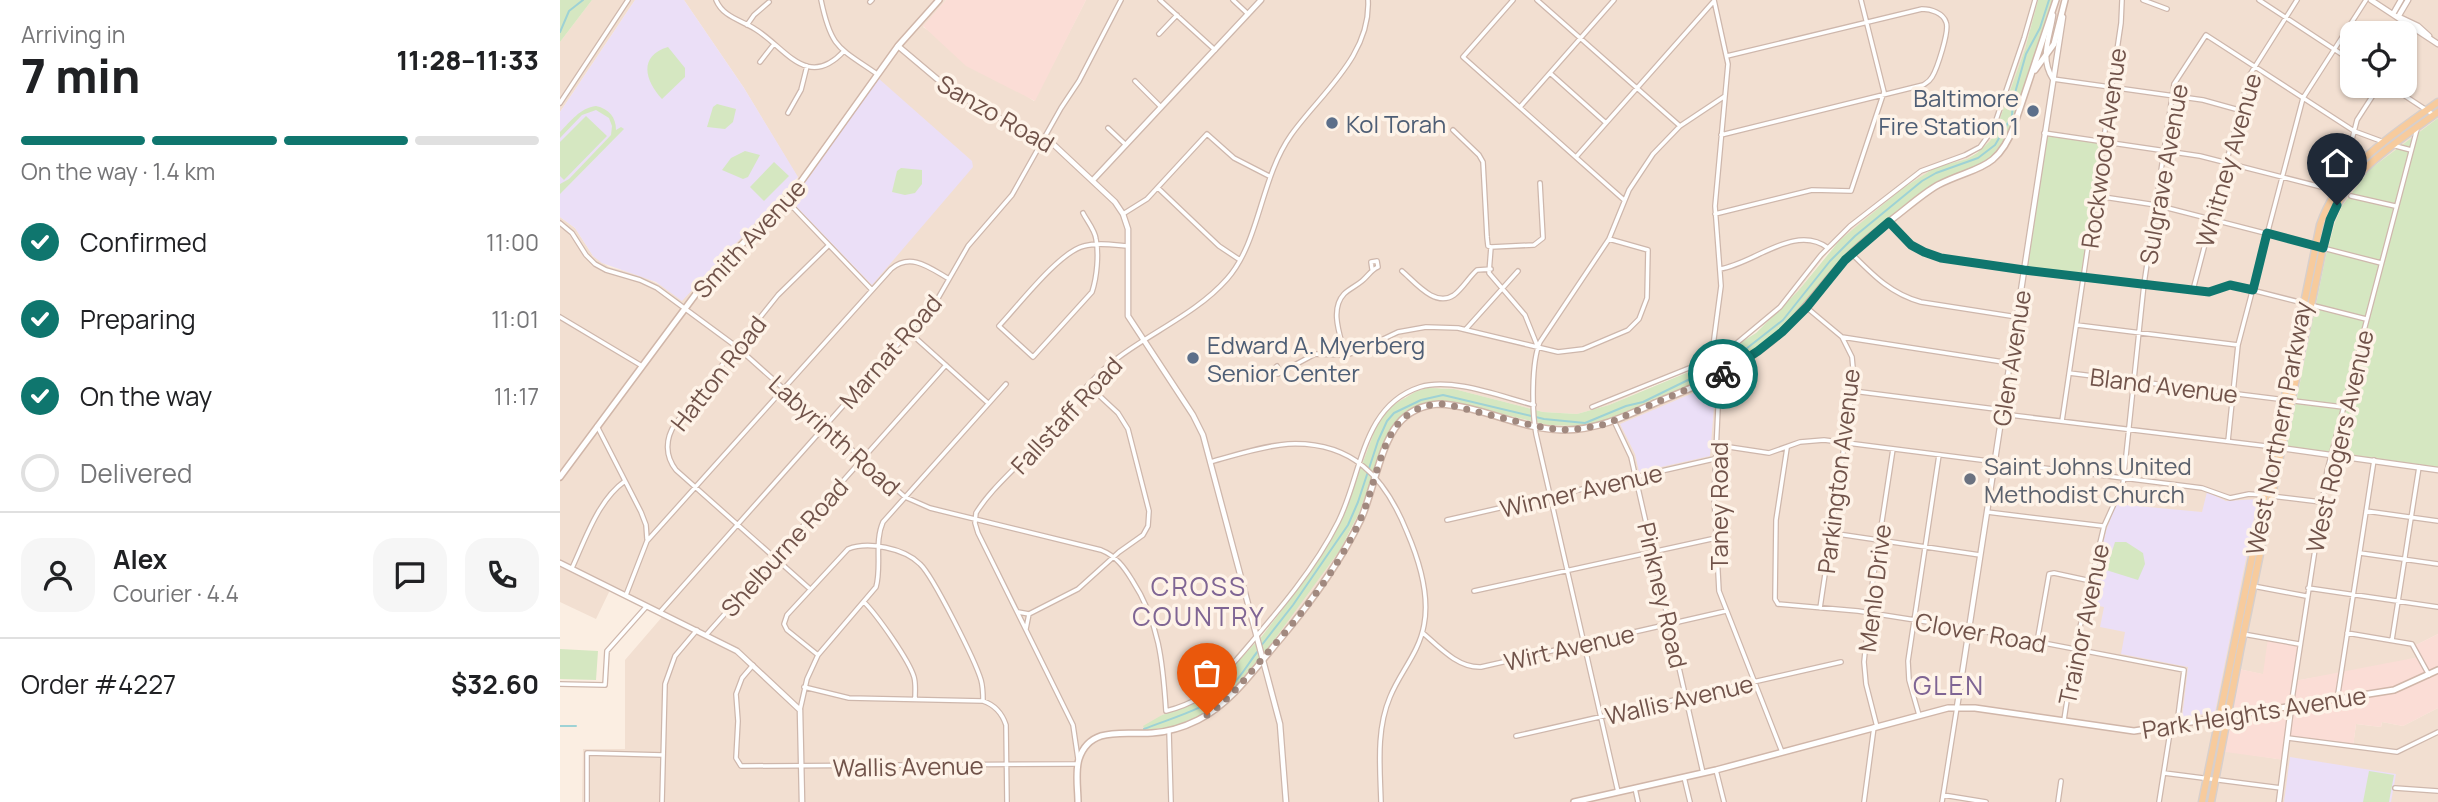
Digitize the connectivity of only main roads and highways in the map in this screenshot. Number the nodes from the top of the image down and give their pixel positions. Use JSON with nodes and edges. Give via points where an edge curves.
{"nodes":[{"id":1,"x":939,"y":0,"type":"edge"},
{"id":2,"x":2055,"y":3,"type":"edge"},
{"id":3,"x":2065,"y":3,"type":"edge"},
{"id":4,"x":2032,"y":76,"type":"junction"},
{"id":5,"x":2438,"y":102,"type":"edge"},
{"id":6,"x":2436,"y":113,"type":"edge"},
{"id":7,"x":2319,"y":247,"type":"junction"},
{"id":8,"x":2307,"y":304,"type":"junction"},
{"id":9,"x":560,"y":477,"type":"edge"},
{"id":10,"x":2268,"y":495,"type":"junction"},
{"id":11,"x":2240,"y":633,"type":"junction"},
{"id":12,"x":2438,"y":670,"type":"edge"},
{"id":13,"x":2227,"y":718,"type":"junction"},
{"id":14,"x":2218,"y":719,"type":"junction"},
{"id":15,"x":2218,"y":768,"type":"junction"},
{"id":16,"x":1078,"y":802,"type":"edge"},
{"id":17,"x":1574,"y":802,"type":"edge"},
{"id":18,"x":2202,"y":802,"type":"edge"},
{"id":19,"x":2211,"y":802,"type":"edge"}],
"edges":[{"from":1,"to":9,"type":"main road","name":"Smith Avenue","via":[[898,46],[786,200],[685,308]]},
{"from":2,"to":4,"type":"main road"},
{"from":3,"to":4,"type":"main road","via":[[2054,44]]},
{"from":4,"to":16,"type":"main road","via":[[2010,138],[1999,154],[1980,169],[1935,187],[1889,222],[1851,253],[1807,307],[1771,341],[1715,375],[1614,421],[1574,430],[1452,405],[1424,407],[1409,414],[1395,427],[1346,547],[1295,620],[1219,707],[1200,719],[1169,731],[1104,734],[1088,745],[1078,763]]},
{"from":5,"to":7,"type":"main road","name":"West Northern Parkway","via":[[2358,162],[2326,209]]},
{"from":6,"to":7,"type":"main road","name":"West Northern Parkway","via":[[2364,168],[2330,220]]},
{"from":7,"to":8,"type":"main road","name":"West Northern Parkway"},
{"from":8,"to":10,"type":"main road","name":"West Northern Parkway","via":[[2283,400]]},
{"from":8,"to":10,"type":"main road","name":"West Northern Parkway","via":[[2292,401]]},
{"from":10,"to":11,"type":"main road","name":"West Northern Parkway"},
{"from":11,"to":13,"type":"main road","name":"West Northern Parkway"},
{"from":11,"to":14,"type":"main road","name":"West Northern Parkway"},
{"from":12,"to":13,"type":"main road","name":"Park Heights Avenue","via":[[2400,688]]},
{"from":13,"to":14,"type":"main road","name":"Park Heights Avenue"},
{"from":13,"to":15,"type":"main road","name":"West Northern Parkway"},
{"from":14,"to":15,"type":"main road"},
{"from":14,"to":17,"type":"main road","name":"Park Heights Avenue","via":[[2130,732],[1957,707]]},
{"from":14,"to":18,"type":"main road","name":"West Northern Parkway"},
{"from":15,"to":19,"type":"main road","name":"West Northern Parkway"}]}
